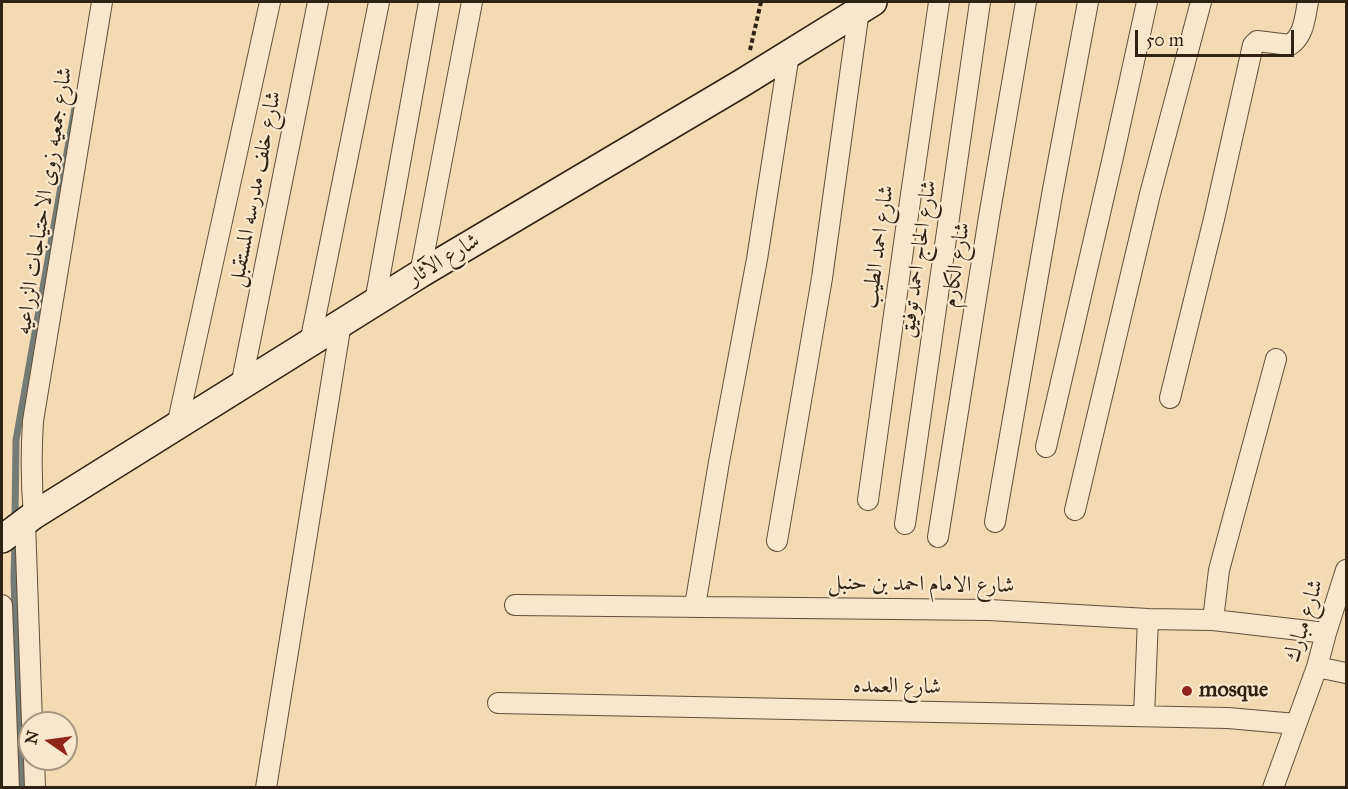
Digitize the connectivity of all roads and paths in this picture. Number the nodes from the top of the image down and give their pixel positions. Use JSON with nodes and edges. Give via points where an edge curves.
{"nodes":[{"id":1,"x":102,"y":2,"type":"edge"},
{"id":2,"x":270,"y":2,"type":"edge"},
{"id":3,"x":318,"y":2,"type":"edge"},
{"id":4,"x":379,"y":2,"type":"edge"},
{"id":5,"x":429,"y":2,"type":"edge"},
{"id":6,"x":472,"y":2,"type":"edge"},
{"id":7,"x":761,"y":2,"type":"edge"},
{"id":8,"x":939,"y":2,"type":"edge"},
{"id":9,"x":980,"y":2,"type":"edge"},
{"id":10,"x":1026,"y":2,"type":"edge"},
{"id":11,"x":1088,"y":2,"type":"edge"},
{"id":12,"x":1147,"y":2,"type":"edge"},
{"id":13,"x":1202,"y":2,"type":"edge"},
{"id":14,"x":1308,"y":2,"type":"edge"},
{"id":15,"x":866,"y":6,"type":"edge"},
{"id":16,"x":789,"y":54,"type":"junction"},
{"id":17,"x":742,"y":83,"type":"junction"},
{"id":18,"x":420,"y":274,"type":"junction"},
{"id":19,"x":375,"y":302,"type":"junction"},
{"id":20,"x":341,"y":323,"type":"junction"},
{"id":21,"x":310,"y":343,"type":"junction"},
{"id":22,"x":1276,"y":359,"type":"dead end"},
{"id":23,"x":241,"y":386,"type":"junction"},
{"id":24,"x":1170,"y":398,"type":"dead end"},
{"id":25,"x":177,"y":426,"type":"junction"},
{"id":26,"x":1046,"y":447,"type":"dead end"},
{"id":27,"x":868,"y":500,"type":"dead end"},
{"id":28,"x":1075,"y":510,"type":"dead end"},
{"id":29,"x":995,"y":522,"type":"dead end"},
{"id":30,"x":905,"y":524,"type":"dead end"},
{"id":31,"x":17,"y":528,"type":"edge"},
{"id":32,"x":938,"y":537,"type":"dead end"},
{"id":33,"x":777,"y":541,"type":"dead end"},
{"id":34,"x":1347,"y":570,"type":"edge"},
{"id":35,"x":515,"y":604,"type":"dead end"},
{"id":36,"x":2,"y":605,"type":"edge"},
{"id":37,"x":695,"y":606,"type":"junction"},
{"id":38,"x":1148,"y":619,"type":"junction"},
{"id":39,"x":1213,"y":620,"type":"junction"},
{"id":40,"x":1326,"y":633,"type":"junction"},
{"id":41,"x":1317,"y":667,"type":"junction"},
{"id":42,"x":1347,"y":673,"type":"edge"},
{"id":43,"x":498,"y":703,"type":"dead end"},
{"id":44,"x":31,"y":711,"type":"edge"},
{"id":45,"x":1144,"y":716,"type":"junction"},
{"id":46,"x":1296,"y":724,"type":"junction"},
{"id":47,"x":34,"y":771,"type":"edge"},
{"id":48,"x":9,"y":788,"type":"edge"},
{"id":49,"x":35,"y":788,"type":"edge"},
{"id":50,"x":266,"y":788,"type":"edge"},
{"id":51,"x":1273,"y":788,"type":"edge"}],
"edges":[{"from":1,"to":31,"type":"street","name":"شارع جمعيه زوى الاحتياجات الزراعيه","via":[[33,421],[31,461]]},
{"from":2,"to":25,"type":"street"},
{"from":3,"to":23,"type":"street","name":"شارع خلف مدرسه المستقبل"},
{"from":4,"to":21,"type":"street"},
{"from":5,"to":19,"type":"street"},
{"from":6,"to":18,"type":"street"},
{"from":7,"to":17,"type":"path"},
{"from":8,"to":27,"type":"street","name":"شارع احمد الطيب"},
{"from":9,"to":30,"type":"street","name":"شارع الحاج احمد توفيق"},
{"from":10,"to":32,"type":"street","name":"شارع الكارم"},
{"from":11,"to":29,"type":"street"},
{"from":12,"to":26,"type":"street"},
{"from":13,"to":28,"type":"street","via":[[1150,194]]},
{"from":14,"to":24,"type":"street","via":[[1297,40],[1290,45],[1257,41],[1253,45]]},
{"from":15,"to":16,"type":"main road","name":"شارع الآثار"},
{"from":15,"to":33,"type":"street"},
{"from":16,"to":17,"type":"main road","name":"شارع الآثار"},
{"from":16,"to":37,"type":"street"},
{"from":17,"to":18,"type":"main road","name":"شارع الآثار"},
{"from":18,"to":19,"type":"main road","name":"شارع الآثار"},
{"from":19,"to":20,"type":"main road","name":"شارع الآثار"},
{"from":20,"to":21,"type":"main road","name":"شارع الآثار"},
{"from":20,"to":50,"type":"street"},
{"from":21,"to":23,"type":"main road","name":"شارع الآثار"},
{"from":22,"to":39,"type":"street","via":[[1219,570]]},
{"from":23,"to":25,"type":"main road","name":"شارع الآثار"},
{"from":25,"to":31,"type":"main road","name":"شارع الآثار"},
{"from":31,"to":44,"type":"street","name":"شارع جمعيه زوى الاحتياجات الزراعيه"},
{"from":34,"to":40,"type":"street","name":"شارع مبارك"},
{"from":35,"to":37,"type":"street","name":"شارع الامام احمد بن حنبل"},
{"from":36,"to":48,"type":"street"},
{"from":37,"to":38,"type":"street","name":"شارع الامام احمد بن حنبل","via":[[989,610]]},
{"from":38,"to":39,"type":"street","name":"شارع الامام احمد بن حنبل"},
{"from":38,"to":45,"type":"street"},
{"from":39,"to":40,"type":"street","name":"شارع الامام احمد بن حنبل"},
{"from":40,"to":41,"type":"street","name":"شارع مبارك"},
{"from":41,"to":42,"type":"street"},
{"from":41,"to":46,"type":"street","name":"شارع مبارك"},
{"from":43,"to":45,"type":"street","name":"شارع العمده"},
{"from":45,"to":46,"type":"street","name":"شارع العمده"},
{"from":46,"to":51,"type":"street","name":"شارع مبارك"},
{"from":47,"to":49,"type":"street"}]}
